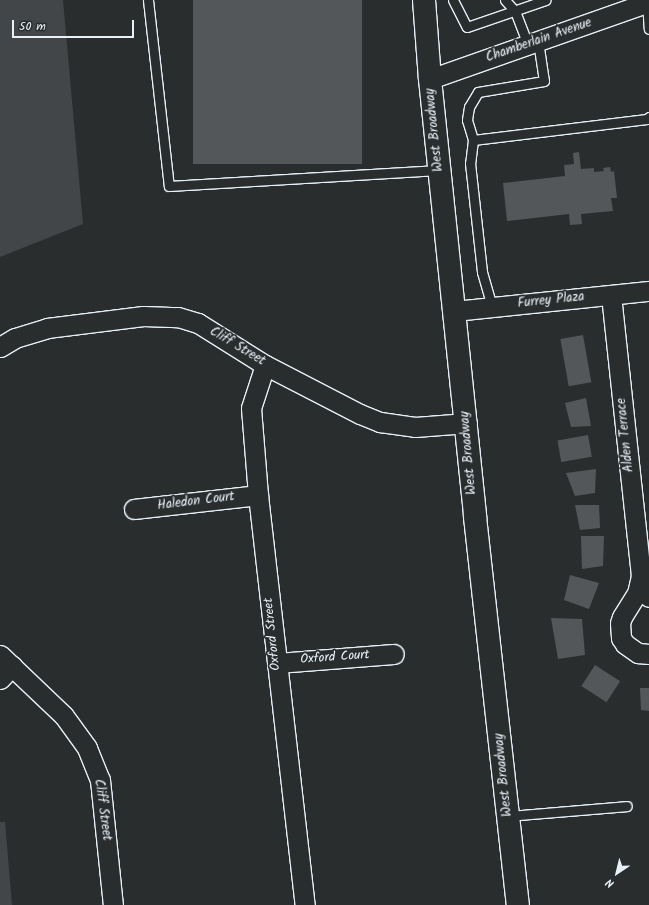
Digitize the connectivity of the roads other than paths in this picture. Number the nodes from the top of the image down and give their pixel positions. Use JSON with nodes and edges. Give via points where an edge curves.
{"nodes":[{"id":1,"x":148,"y":0,"type":"edge"},
{"id":2,"x":424,"y":0,"type":"edge"},
{"id":3,"x":453,"y":0,"type":"edge"},
{"id":4,"x":505,"y":0,"type":"edge"},
{"id":5,"x":546,"y":0,"type":"edge"},
{"id":6,"x":648,"y":3,"type":"edge"},
{"id":7,"x":514,"y":11,"type":"junction"},
{"id":8,"x":649,"y":29,"type":"edge"},
{"id":9,"x":533,"y":43,"type":"junction"},
{"id":10,"x":430,"y":79,"type":"junction"},
{"id":11,"x":649,"y":117,"type":"edge"},
{"id":12,"x":473,"y":140,"type":"junction"},
{"id":13,"x":439,"y":170,"type":"junction"},
{"id":14,"x":649,"y":290,"type":"edge"},
{"id":15,"x":611,"y":294,"type":"junction"},
{"id":16,"x":492,"y":307,"type":"junction"},
{"id":17,"x":454,"y":311,"type":"junction"},
{"id":18,"x":0,"y":347,"type":"edge"},
{"id":19,"x":266,"y":365,"type":"junction"},
{"id":20,"x":467,"y":423,"type":"junction"},
{"id":21,"x":258,"y":495,"type":"junction"},
{"id":22,"x":134,"y":509,"type":"dead end"},
{"id":23,"x":641,"y":576,"type":"junction"},
{"id":24,"x":649,"y":597,"type":"edge"},
{"id":25,"x":394,"y":654,"type":"dead end"},
{"id":26,"x":649,"y":654,"type":"edge"},
{"id":27,"x":276,"y":663,"type":"junction"},
{"id":28,"x":4,"y":667,"type":"edge"},
{"id":29,"x":626,"y":806,"type":"dead end"},
{"id":30,"x":508,"y":816,"type":"junction"},
{"id":31,"x":113,"y":905,"type":"edge"},
{"id":32,"x":305,"y":905,"type":"edge"},
{"id":33,"x":518,"y":905,"type":"edge"}],
"edges":[{"from":1,"to":13,"type":"lane","via":[[169,186]]},
{"from":2,"to":10,"type":"main road","name":"West Broadway"},
{"from":3,"to":7,"type":"lane","via":[[467,27]]},
{"from":4,"to":7,"type":"lane"},
{"from":5,"to":7,"type":"lane"},
{"from":6,"to":8,"type":"lane"},
{"from":6,"to":9,"type":"street","name":"Chamberlain Avenue"},
{"from":7,"to":9,"type":"lane"},
{"from":9,"to":10,"type":"street","name":"Chamberlain Avenue"},
{"from":9,"to":12,"type":"lane","via":[[544,81],[478,92],[469,107],[467,120]]},
{"from":10,"to":13,"type":"main road","name":"West Broadway"},
{"from":11,"to":12,"type":"lane","via":[[647,120]]},
{"from":12,"to":16,"type":"lane","via":[[470,163],[482,272]]},
{"from":13,"to":17,"type":"main road","name":"West Broadway"},
{"from":14,"to":15,"type":"street","name":"Furrey Plaza"},
{"from":15,"to":16,"type":"street","name":"Furrey Plaza"},
{"from":15,"to":23,"type":"street","name":"Alden Terrace"},
{"from":16,"to":17,"type":"street","name":"Furrey Plaza"},
{"from":17,"to":20,"type":"main road","name":"West Broadway"},
{"from":18,"to":19,"type":"street","name":"Cliff Street","via":[[15,338],[47,328],[161,316],[178,317],[198,323]]},
{"from":19,"to":20,"type":"street","name":"Cliff Street","via":[[380,422],[415,428]]},
{"from":19,"to":21,"type":"street","name":"Oxford Street","via":[[251,408]]},
{"from":20,"to":30,"type":"main road","name":"West Broadway"},
{"from":21,"to":22,"type":"street","name":"Haledon Court"},
{"from":21,"to":27,"type":"street","name":"Oxford Street"},
{"from":23,"to":24,"type":"street","name":"Alden Terrace"},
{"from":23,"to":26,"type":"street","name":"Alden Terrace","via":[[637,593],[622,617],[621,638],[631,650]]},
{"from":25,"to":27,"type":"street","name":"Oxford Court"},
{"from":27,"to":32,"type":"street","name":"Oxford Street"},
{"from":28,"to":31,"type":"street","name":"Cliff Street","via":[[64,716],[78,732],[94,764],[100,780]]},
{"from":29,"to":30,"type":"lane"},
{"from":30,"to":33,"type":"main road","name":"West Broadway"}]}
